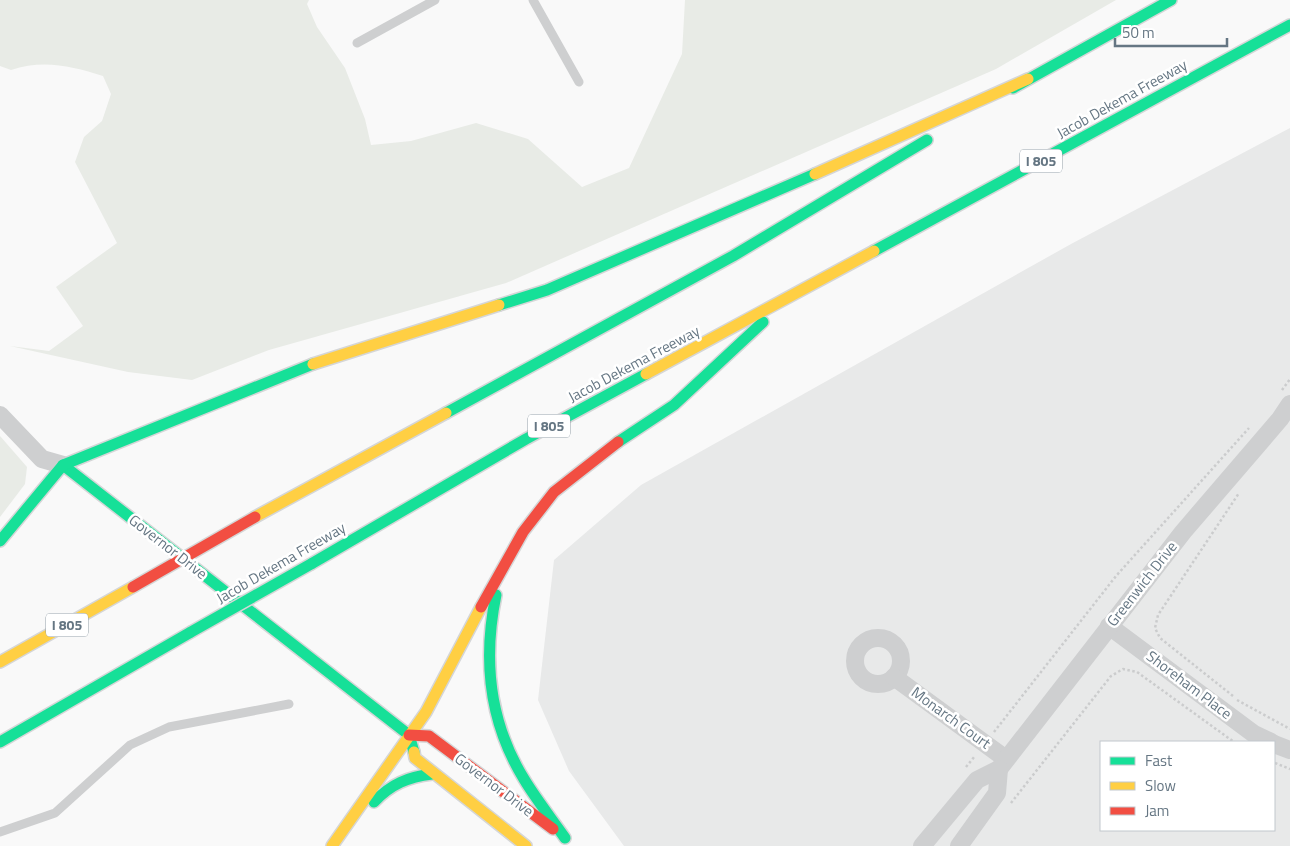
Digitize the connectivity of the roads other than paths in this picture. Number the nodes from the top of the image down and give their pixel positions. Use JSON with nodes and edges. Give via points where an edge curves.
{"nodes":[{"id":1,"x":435,"y":0,"type":"edge"},
{"id":2,"x":533,"y":0,"type":"edge"},
{"id":3,"x":1171,"y":0,"type":"edge"},
{"id":4,"x":1290,"y":25,"type":"edge"},
{"id":5,"x":357,"y":43,"type":"dead end"},
{"id":6,"x":1028,"y":79,"type":"junction"},
{"id":7,"x":579,"y":82,"type":"dead end"},
{"id":8,"x":792,"y":296,"type":"junction"},
{"id":9,"x":1285,"y":399,"type":"edge"},
{"id":10,"x":0,"y":415,"type":"edge"},
{"id":11,"x":62,"y":465,"type":"junction"},
{"id":12,"x":0,"y":541,"type":"edge"},
{"id":13,"x":503,"y":566,"type":"junction"},
{"id":14,"x":1109,"y":626,"type":"junction"},
{"id":15,"x":0,"y":662,"type":"edge"},
{"id":16,"x":894,"y":677,"type":"dead end"},
{"id":17,"x":289,"y":704,"type":"dead end"},
{"id":18,"x":409,"y":735,"type":"junction"},
{"id":19,"x":1268,"y":741,"type":"edge"},
{"id":20,"x":0,"y":742,"type":"edge"},
{"id":21,"x":1275,"y":744,"type":"edge"},
{"id":22,"x":1290,"y":750,"type":"edge"},
{"id":23,"x":1003,"y":764,"type":"junction"},
{"id":24,"x":432,"y":774,"type":"junction"},
{"id":25,"x":0,"y":832,"type":"edge"},
{"id":26,"x":565,"y":838,"type":"junction"},
{"id":27,"x":332,"y":846,"type":"edge"},
{"id":28,"x":526,"y":846,"type":"edge"},
{"id":29,"x":576,"y":846,"type":"edge"},
{"id":30,"x":922,"y":846,"type":"edge"},
{"id":31,"x":959,"y":846,"type":"edge"}],
"edges":[{"from":1,"to":5,"type":"lane"},
{"from":2,"to":7,"type":"lane"},
{"from":3,"to":6,"type":"main road","number":"I 805"},
{"from":4,"to":8,"type":"main road","name":"Jacob Dekema Freeway","number":"I 805"},
{"from":6,"to":11,"type":"main road","via":[[546,290],[283,374]]},
{"from":6,"to":15,"type":"main road","number":"I 805","bridge":true,"via":[[733,256],[255,517]]},
{"from":8,"to":13,"type":"main road","via":[[674,405],[600,454],[554,492]]},
{"from":8,"to":20,"type":"main road","name":"Jacob Dekema Freeway","number":"I 805","bridge":true,"via":[[526,439]]},
{"from":9,"to":14,"type":"street","name":"Greenwich Drive","via":[[1280,419],[1183,532]]},
{"from":10,"to":11,"type":"street","name":"Governor Drive","via":[[42,459]]},
{"from":11,"to":12,"type":"main road"},
{"from":11,"to":18,"type":"main road","name":"Governor Drive"},
{"from":13,"to":18,"type":"main road","via":[[426,712]]},
{"from":13,"to":26,"type":"main road","via":[[492,612],[488,650],[491,692],[502,736],[518,770]]},
{"from":14,"to":19,"type":"street","name":"Shoreham Place","via":[[1254,734]]},
{"from":14,"to":23,"type":"street","name":"Greenwich Drive"},
{"from":16,"to":23,"type":"street","name":"Monarch Court","via":[[985,743]]},
{"from":17,"to":25,"type":"lane","via":[[169,727],[130,745],[56,813]]},
{"from":18,"to":24,"type":"main road","name":"Governor Drive","via":[[415,758]]},
{"from":18,"to":26,"type":"main road","name":"Governor Drive","via":[[429,736]]},
{"from":18,"to":27,"type":"main road"},
{"from":21,"to":22,"type":"street","name":"Shoreham Place"},
{"from":23,"to":30,"type":"street","name":"Greenwich Drive","via":[[977,780]]},
{"from":23,"to":31,"type":"street","via":[[997,793]]},
{"from":24,"to":27,"type":"main road","via":[[408,777],[393,784]]},
{"from":24,"to":28,"type":"main road","name":"Governor Drive"},
{"from":26,"to":29,"type":"main road","name":"Governor Drive"}]}
